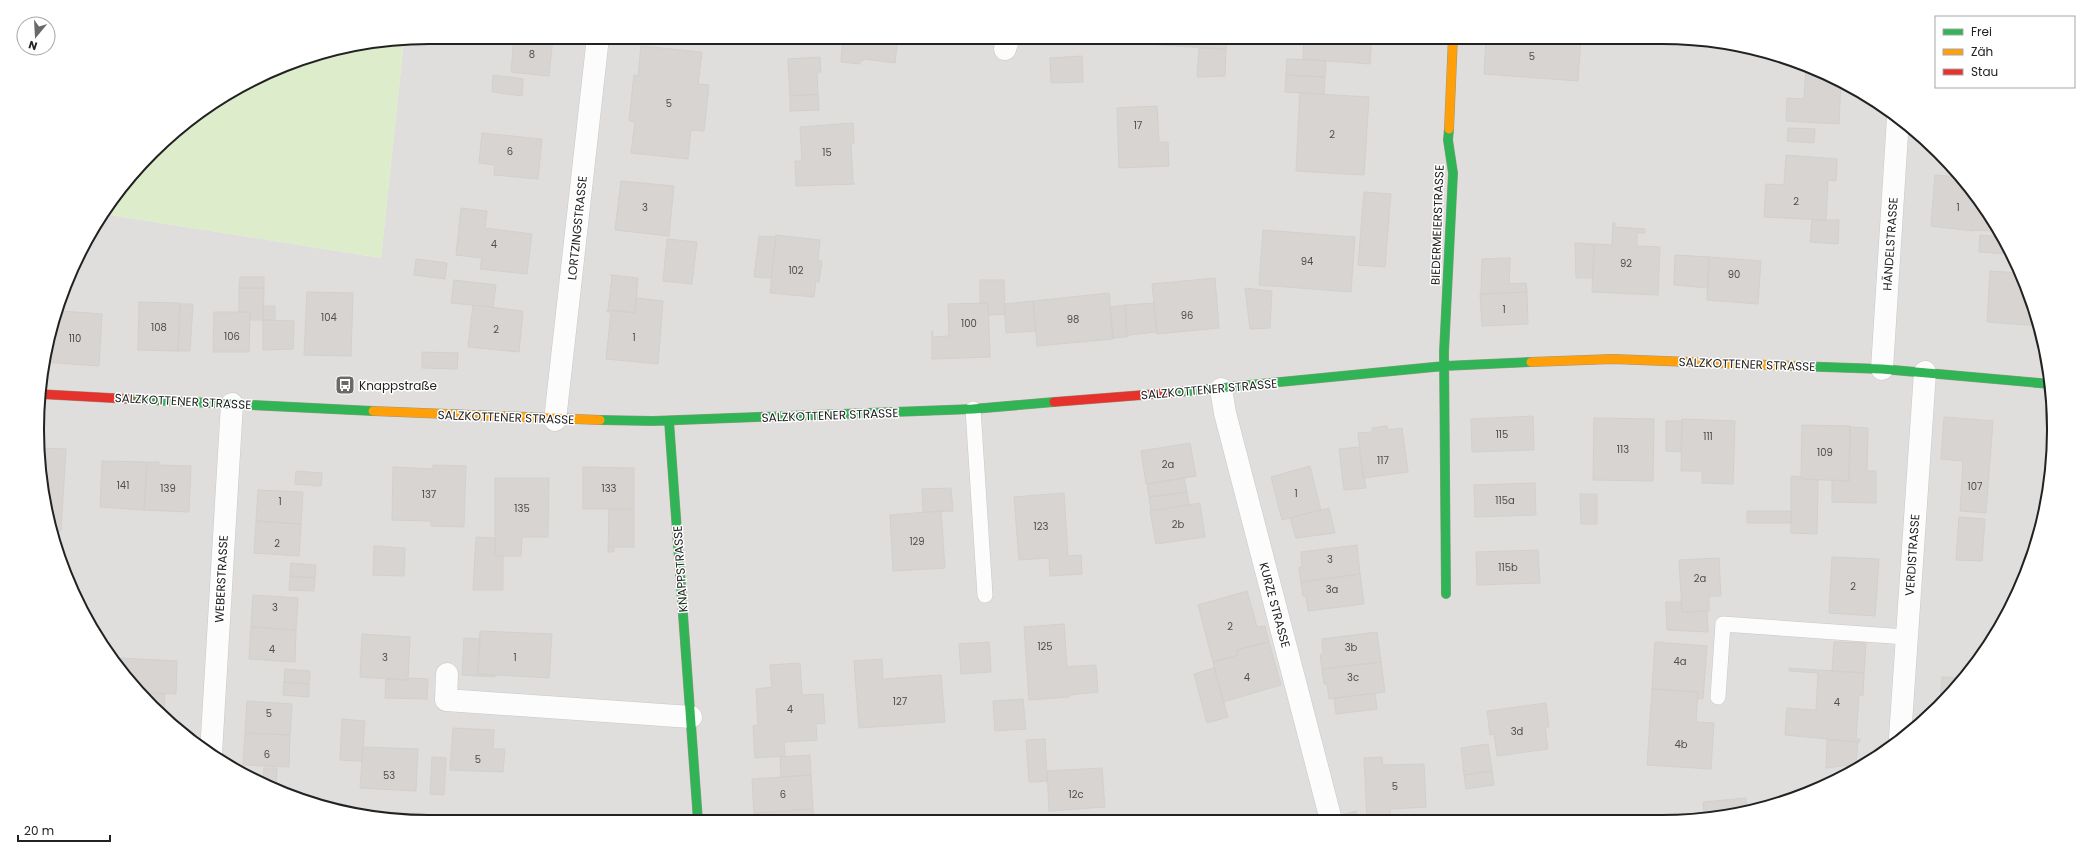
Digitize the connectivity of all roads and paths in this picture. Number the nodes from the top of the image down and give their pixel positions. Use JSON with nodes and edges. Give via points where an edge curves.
{"nodes":[{"id":1,"x":597,"y":44,"type":"edge"},
{"id":2,"x":1453,"y":44,"type":"edge"},
{"id":3,"x":1898,"y":125,"type":"edge"},
{"id":4,"x":1444,"y":366,"type":"junction"},
{"id":5,"x":1882,"y":369,"type":"junction"},
{"id":6,"x":1925,"y":372,"type":"junction"},
{"id":7,"x":2044,"y":383,"type":"edge"},
{"id":8,"x":1221,"y":389,"type":"junction"},
{"id":9,"x":46,"y":394,"type":"edge"},
{"id":10,"x":232,"y":404,"type":"junction"},
{"id":11,"x":973,"y":410,"type":"junction"},
{"id":12,"x":555,"y":420,"type":"junction"},
{"id":13,"x":669,"y":421,"type":"junction"},
{"id":14,"x":1446,"y":594,"type":"dead end"},
{"id":15,"x":985,"y":595,"type":"dead end"},
{"id":16,"x":1906,"y":637,"type":"junction"},
{"id":17,"x":447,"y":674,"type":"dead end"},
{"id":18,"x":1718,"y":697,"type":"dead end"},
{"id":19,"x":691,"y":716,"type":"junction"},
{"id":20,"x":1900,"y":731,"type":"edge"},
{"id":21,"x":211,"y":747,"type":"edge"},
{"id":22,"x":698,"y":815,"type":"edge"},
{"id":23,"x":1330,"y":815,"type":"edge"}],
"edges":[{"from":1,"to":12,"type":"street","name":"LORTZINGSTRASSE"},
{"from":2,"to":4,"type":"street","name":"BIEDERMEIERSTRASSE","via":[[1448,140],[1453,173]]},
{"from":3,"to":5,"type":"street","name":"HÄNDELSTRASSE"},
{"from":4,"to":5,"type":"street","name":"SALZKOTTENER STRASSE","via":[[1613,359]]},
{"from":4,"to":8,"type":"street","name":"SALZKOTTENER STRASSE"},
{"from":4,"to":14,"type":"street"},
{"from":5,"to":6,"type":"street","name":"SALZKOTTENER STRASSE"},
{"from":6,"to":7,"type":"street","name":"SALZKOTTENER STRASSE"},
{"from":6,"to":16,"type":"street","name":"VERDISTRASSE"},
{"from":8,"to":11,"type":"street","name":"SALZKOTTENER STRASSE"},
{"from":8,"to":23,"type":"street","name":"KURZE STRASSE","via":[[1225,413]]},
{"from":9,"to":10,"type":"street","name":"SALZKOTTENER STRASSE"},
{"from":10,"to":12,"type":"street","name":"SALZKOTTENER STRASSE"},
{"from":10,"to":21,"type":"street","name":"WEBERSTRASSE"},
{"from":11,"to":13,"type":"street","name":"SALZKOTTENER STRASSE"},
{"from":11,"to":15,"type":"lane"},
{"from":12,"to":13,"type":"street","name":"SALZKOTTENER STRASSE"},
{"from":13,"to":19,"type":"street","name":"KNAPPSTRASSE"},
{"from":16,"to":18,"type":"lane","via":[[1723,624]]},
{"from":16,"to":20,"type":"street","name":"VERDISTRASSE"},
{"from":17,"to":19,"type":"street","via":[[446,700]]},
{"from":19,"to":22,"type":"street","name":"KNAPPSTRASSE"}]}
